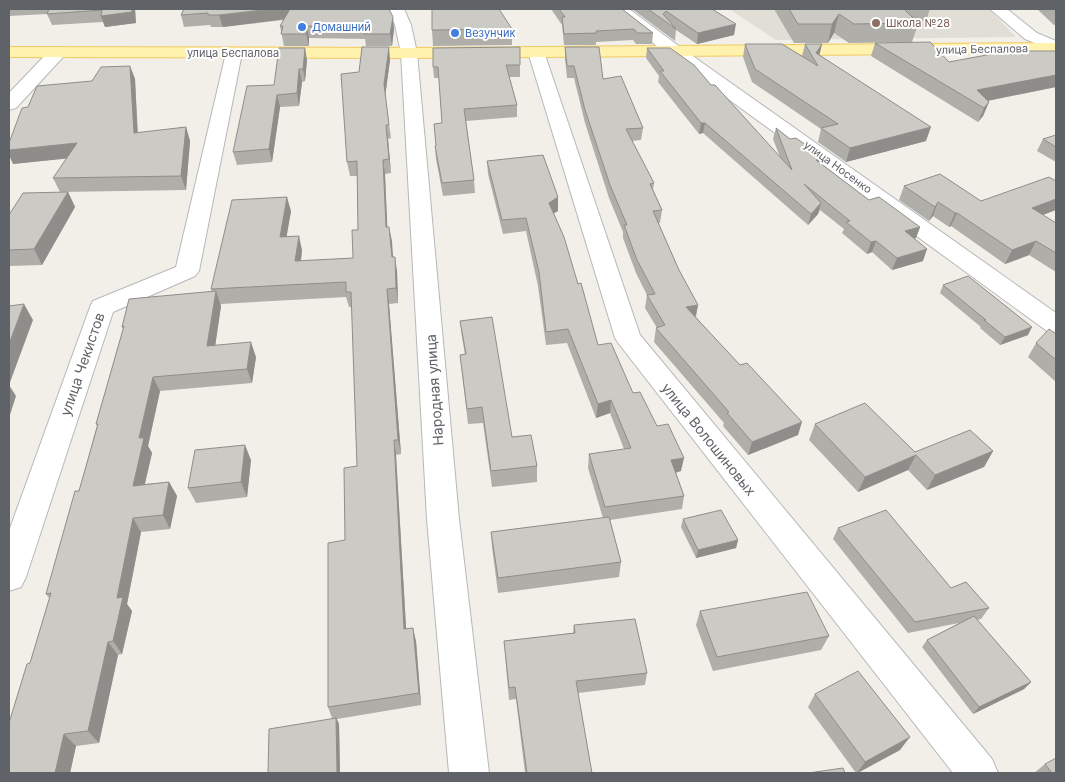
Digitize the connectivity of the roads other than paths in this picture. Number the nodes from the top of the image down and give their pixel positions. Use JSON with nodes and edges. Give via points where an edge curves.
{"nodes":[{"id":1,"x":396,"y":9,"type":"edge"},
{"id":2,"x":619,"y":9,"type":"edge"},
{"id":3,"x":998,"y":9,"type":"edge"},
{"id":4,"x":1056,"y":48,"type":"edge"},
{"id":5,"x":674,"y":51,"type":"junction"},
{"id":6,"x":9,"y":52,"type":"edge"},
{"id":7,"x":58,"y":52,"type":"junction"},
{"id":8,"x":536,"y":52,"type":"junction"},
{"id":9,"x":234,"y":53,"type":"junction"},
{"id":10,"x":409,"y":53,"type":"junction"},
{"id":11,"x":9,"y":104,"type":"edge"},
{"id":12,"x":1056,"y":325,"type":"edge"},
{"id":13,"x":9,"y":577,"type":"edge"},
{"id":14,"x":469,"y":773,"type":"edge"},
{"id":15,"x":978,"y":773,"type":"edge"}],
"edges":[{"from":1,"to":10,"type":"street","name":"Народная улица"},
{"from":2,"to":5,"type":"street","name":"улица Носенко"},
{"from":3,"to":4,"type":"street","via":[[1031,36]]},
{"from":4,"to":5,"type":"main road","name":"улица Беспалова"},
{"from":5,"to":8,"type":"main road","name":"улица Беспалова"},
{"from":5,"to":12,"type":"street","name":"улица Носенко"},
{"from":6,"to":7,"type":"main road","name":"улица Беспалова"},
{"from":7,"to":9,"type":"main road","name":"улица Беспалова"},
{"from":7,"to":11,"type":"street"},
{"from":8,"to":10,"type":"main road","name":"улица Беспалова"},
{"from":8,"to":15,"type":"street","name":"улица Волошиновых","via":[[628,338]]},
{"from":9,"to":10,"type":"main road","name":"улица Беспалова"},
{"from":9,"to":13,"type":"street","name":"улица Чекистов","via":[[187,271],[102,307]]},
{"from":10,"to":14,"type":"street","name":"Народная улица","via":[[443,519]]}]}
